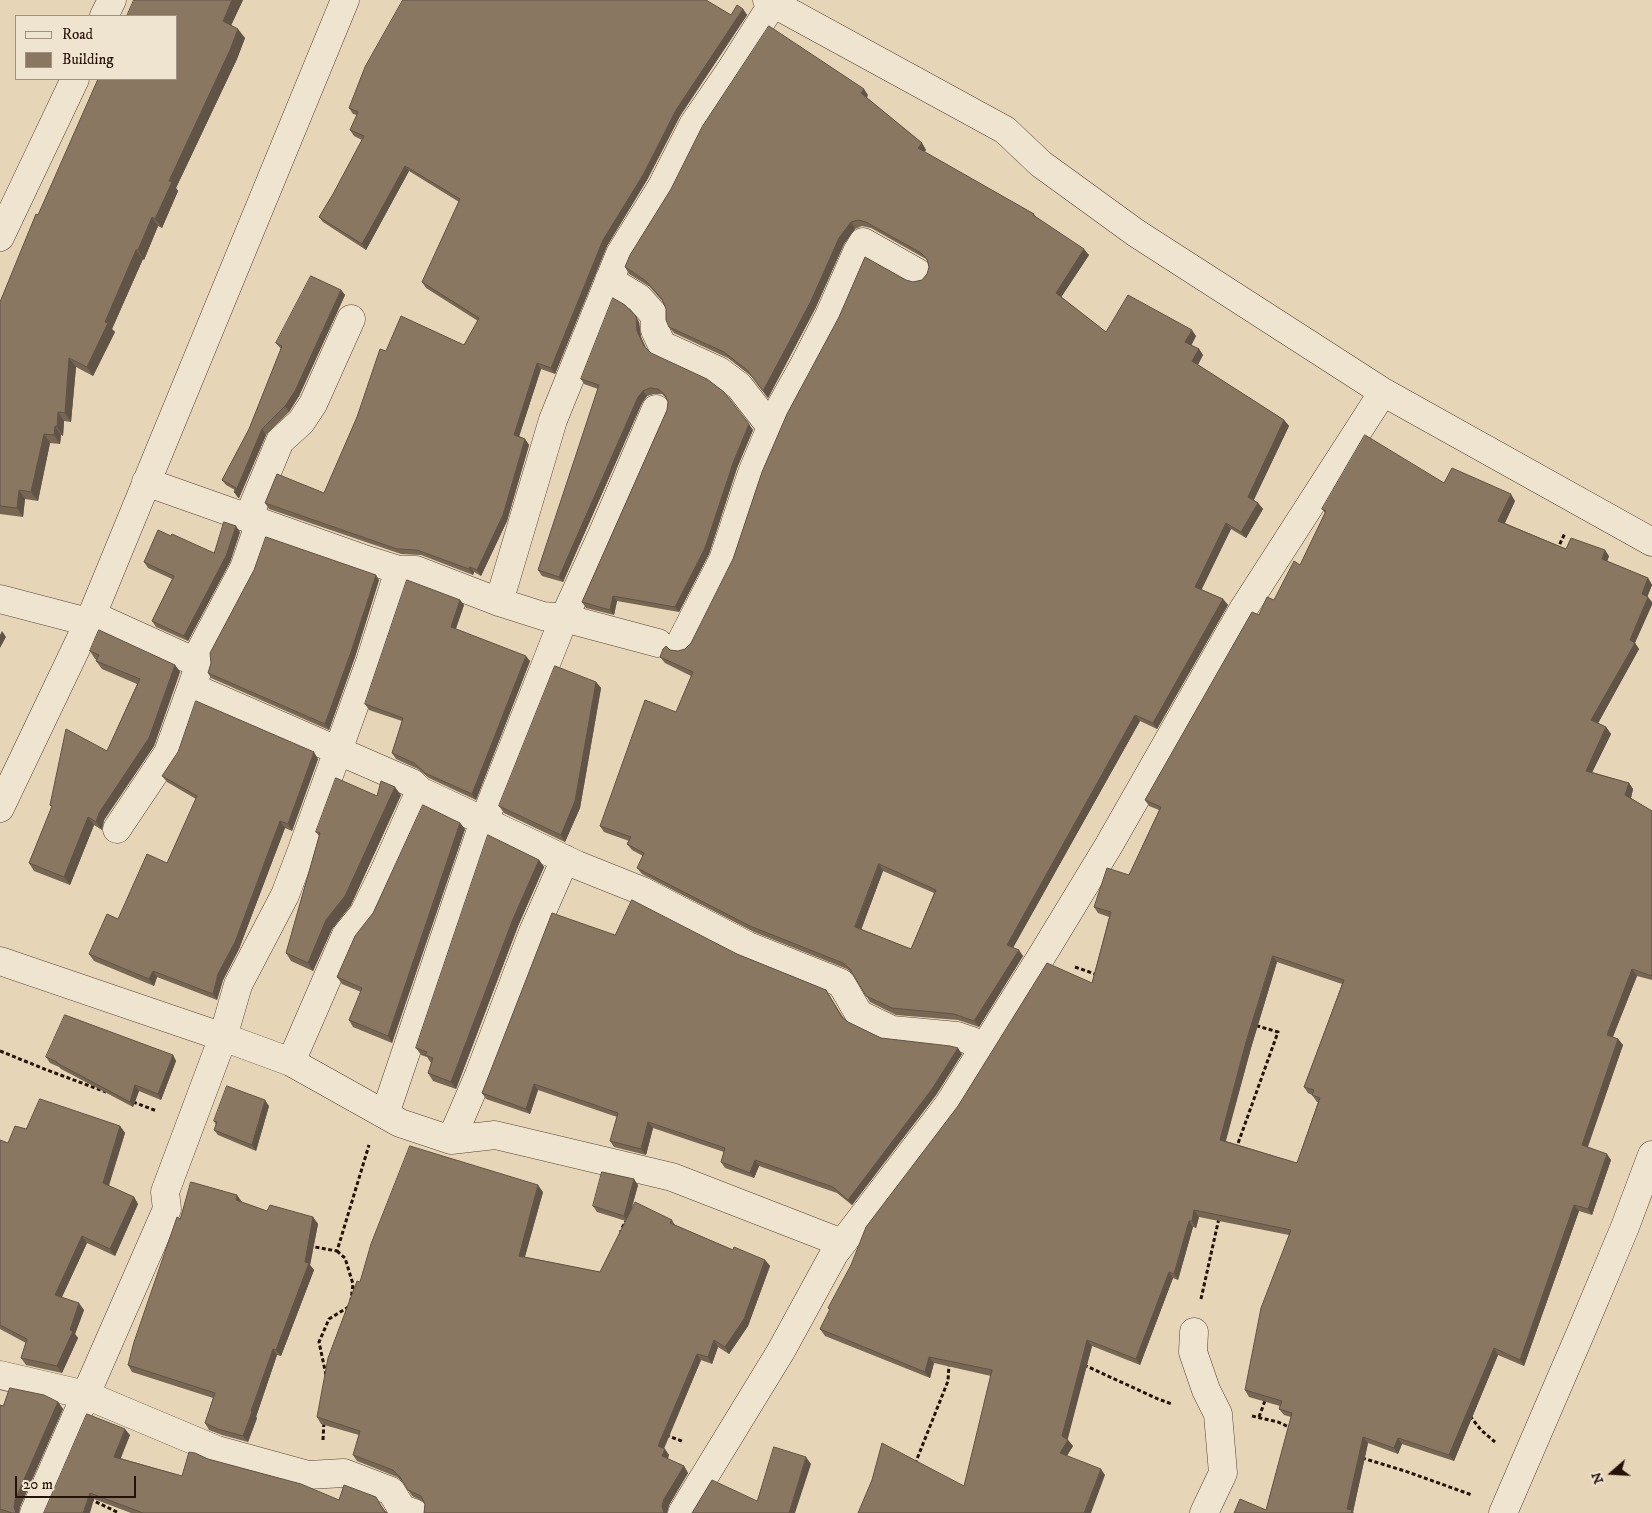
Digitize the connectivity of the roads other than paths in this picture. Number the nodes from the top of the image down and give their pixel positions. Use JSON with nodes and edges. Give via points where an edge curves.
{"nodes":[{"id":1,"x":112,"y":0,"type":"edge"},
{"id":2,"x":345,"y":0,"type":"edge"},
{"id":3,"x":770,"y":2,"type":"edge"},
{"id":4,"x":104,"y":15,"type":"edge"},
{"id":5,"x":75,"y":80,"type":"edge"},
{"id":6,"x":0,"y":237,"type":"edge"},
{"id":7,"x":918,"y":272,"type":"dead end"},
{"id":8,"x":610,"y":280,"type":"junction"},
{"id":9,"x":351,"y":320,"type":"dead end"},
{"id":10,"x":1383,"y":392,"type":"junction"},
{"id":11,"x":656,"y":409,"type":"dead end"},
{"id":12,"x":771,"y":427,"type":"junction"},
{"id":13,"x":146,"y":482,"type":"junction"},
{"id":14,"x":254,"y":520,"type":"junction"},
{"id":15,"x":1652,"y":542,"type":"edge"},
{"id":16,"x":399,"y":570,"type":"junction"},
{"id":17,"x":0,"y":599,"type":"edge"},
{"id":18,"x":499,"y":602,"type":"junction"},
{"id":19,"x":90,"y":618,"type":"junction"},
{"id":20,"x":564,"y":618,"type":"junction"},
{"id":21,"x":193,"y":674,"type":"junction"},
{"id":22,"x":339,"y":751,"type":"junction"},
{"id":23,"x":420,"y":790,"type":"junction"},
{"id":24,"x":0,"y":808,"type":"edge"},
{"id":25,"x":484,"y":822,"type":"junction"},
{"id":26,"x":117,"y":829,"type":"dead end"},
{"id":27,"x":565,"y":859,"type":"junction"},
{"id":28,"x":0,"y":961,"type":"edge"},
{"id":29,"x":224,"y":1037,"type":"junction"},
{"id":30,"x":984,"y":1049,"type":"junction"},
{"id":31,"x":291,"y":1062,"type":"junction"},
{"id":32,"x":381,"y":1112,"type":"junction"},
{"id":33,"x":451,"y":1140,"type":"junction"},
{"id":34,"x":1652,"y":1155,"type":"edge"},
{"id":35,"x":842,"y":1243,"type":"junction"},
{"id":36,"x":1194,"y":1332,"type":"road end"},
{"id":37,"x":0,"y":1375,"type":"edge"},
{"id":38,"x":86,"y":1396,"type":"junction"},
{"id":39,"x":34,"y":1513,"type":"edge"},
{"id":40,"x":414,"y":1513,"type":"edge"},
{"id":41,"x":682,"y":1513,"type":"edge"},
{"id":42,"x":1204,"y":1513,"type":"edge"},
{"id":43,"x":1503,"y":1513,"type":"edge"}],
"edges":[{"from":1,"to":4,"type":"street"},
{"from":2,"to":13,"type":"street"},
{"from":3,"to":8,"type":"street","via":[[730,71],[693,125],[661,188],[620,254]]},
{"from":3,"to":10,"type":"street","via":[[1005,130],[1040,164],[1136,233]]},
{"from":5,"to":6,"type":"street"},
{"from":7,"to":12,"type":"street","via":[[863,242]]},
{"from":8,"to":12,"type":"street","via":[[639,298],[655,316],[655,330],[662,345],[719,371],[739,386]]},
{"from":8,"to":18,"type":"street","via":[[554,420]]},
{"from":9,"to":14,"type":"street","via":[[313,404],[301,422],[280,441]]},
{"from":10,"to":15,"type":"street"},
{"from":10,"to":30,"type":"street","via":[[1244,608],[1109,845]]},
{"from":11,"to":20,"type":"street"},
{"from":12,"to":20,"type":"street","via":[[723,560],[669,642]]},
{"from":13,"to":14,"type":"street"},
{"from":13,"to":19,"type":"street"},
{"from":14,"to":16,"type":"street"},
{"from":14,"to":21,"type":"street","via":[[244,568]]},
{"from":16,"to":18,"type":"street","via":[[416,570]]},
{"from":16,"to":22,"type":"street"},
{"from":17,"to":19,"type":"street"},
{"from":18,"to":20,"type":"street","via":[[543,616]]},
{"from":19,"to":21,"type":"street"},
{"from":19,"to":24,"type":"street"},
{"from":20,"to":25,"type":"street"},
{"from":21,"to":22,"type":"street"},
{"from":21,"to":26,"type":"street","via":[[182,720],[168,753]]},
{"from":22,"to":23,"type":"street","via":[[412,783]]},
{"from":22,"to":29,"type":"street","via":[[285,895],[238,985]]},
{"from":23,"to":25,"type":"street"},
{"from":23,"to":31,"type":"street","via":[[364,913],[346,935]]},
{"from":25,"to":27,"type":"street"},
{"from":25,"to":32,"type":"street"},
{"from":27,"to":30,"type":"street","via":[[642,891],[748,946],[841,983],[859,1014],[892,1030],[957,1036]]},
{"from":27,"to":33,"type":"street"},
{"from":28,"to":29,"type":"street"},
{"from":29,"to":31,"type":"street"},
{"from":29,"to":38,"type":"street","via":[[165,1192],[167,1209]]},
{"from":30,"to":35,"type":"street","via":[[949,1104]]},
{"from":31,"to":32,"type":"street"},
{"from":32,"to":33,"type":"street","via":[[400,1123]]},
{"from":33,"to":35,"type":"street","via":[[495,1135],[672,1176]]},
{"from":34,"to":43,"type":"street","via":[[1592,1306]]},
{"from":35,"to":41,"type":"street","via":[[782,1352]]},
{"from":36,"to":42,"type":"street","via":[[1193,1352],[1218,1414],[1223,1474]]},
{"from":37,"to":38,"type":"street"},
{"from":38,"to":39,"type":"street"},
{"from":38,"to":40,"type":"street","via":[[217,1450],[308,1474],[344,1473],[391,1491],[402,1509]]}]}
